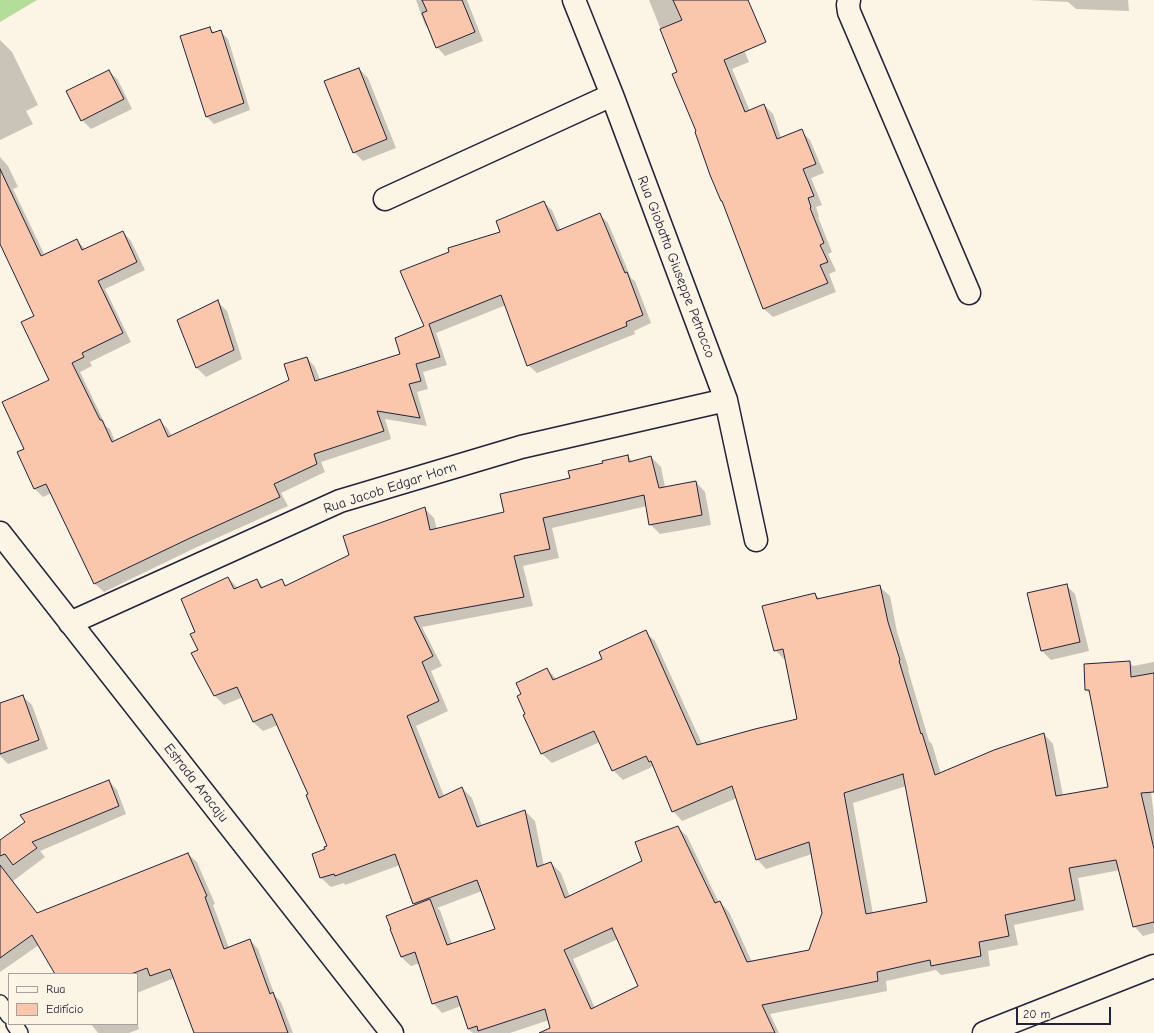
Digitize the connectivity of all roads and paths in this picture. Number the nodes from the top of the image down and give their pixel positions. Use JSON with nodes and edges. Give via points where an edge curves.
{"nodes":[{"id":1,"x":574,"y":0,"type":"edge"},
{"id":2,"x":848,"y":0,"type":"edge"},
{"id":3,"x":612,"y":95,"type":"junction"},
{"id":4,"x":385,"y":200,"type":"dead end"},
{"id":5,"x":969,"y":293,"type":"dead end"},
{"id":6,"x":726,"y":400,"type":"junction"},
{"id":7,"x":0,"y":533,"type":"edge"},
{"id":8,"x":756,"y":540,"type":"dead end"},
{"id":9,"x":70,"y":623,"type":"junction"},
{"id":10,"x":1154,"y":966,"type":"edge"},
{"id":11,"x":0,"y":1003,"type":"edge"},
{"id":12,"x":8,"y":1015,"type":"edge"},
{"id":13,"x":392,"y":1033,"type":"edge"},
{"id":14,"x":984,"y":1033,"type":"edge"}],
"edges":[{"from":1,"to":3,"type":"street","name":"Rua Giobatta Giuseppe Petracco"},
{"from":2,"to":5,"type":"street","via":[[849,12]]},
{"from":3,"to":4,"type":"street"},
{"from":3,"to":6,"type":"street","name":"Rua Giobatta Giuseppe Petracco"},
{"from":6,"to":8,"type":"street","name":"Rua Giobatta Giuseppe Petracco"},
{"from":6,"to":9,"type":"street","name":"Rua Jacob Edgar Horn","via":[[520,447],[340,501]]},
{"from":7,"to":9,"type":"street","name":"Estrada Aracaju"},
{"from":9,"to":13,"type":"street","name":"Estrada Aracaju"},
{"from":10,"to":14,"type":"street"},
{"from":11,"to":12,"type":"lane"}]}
